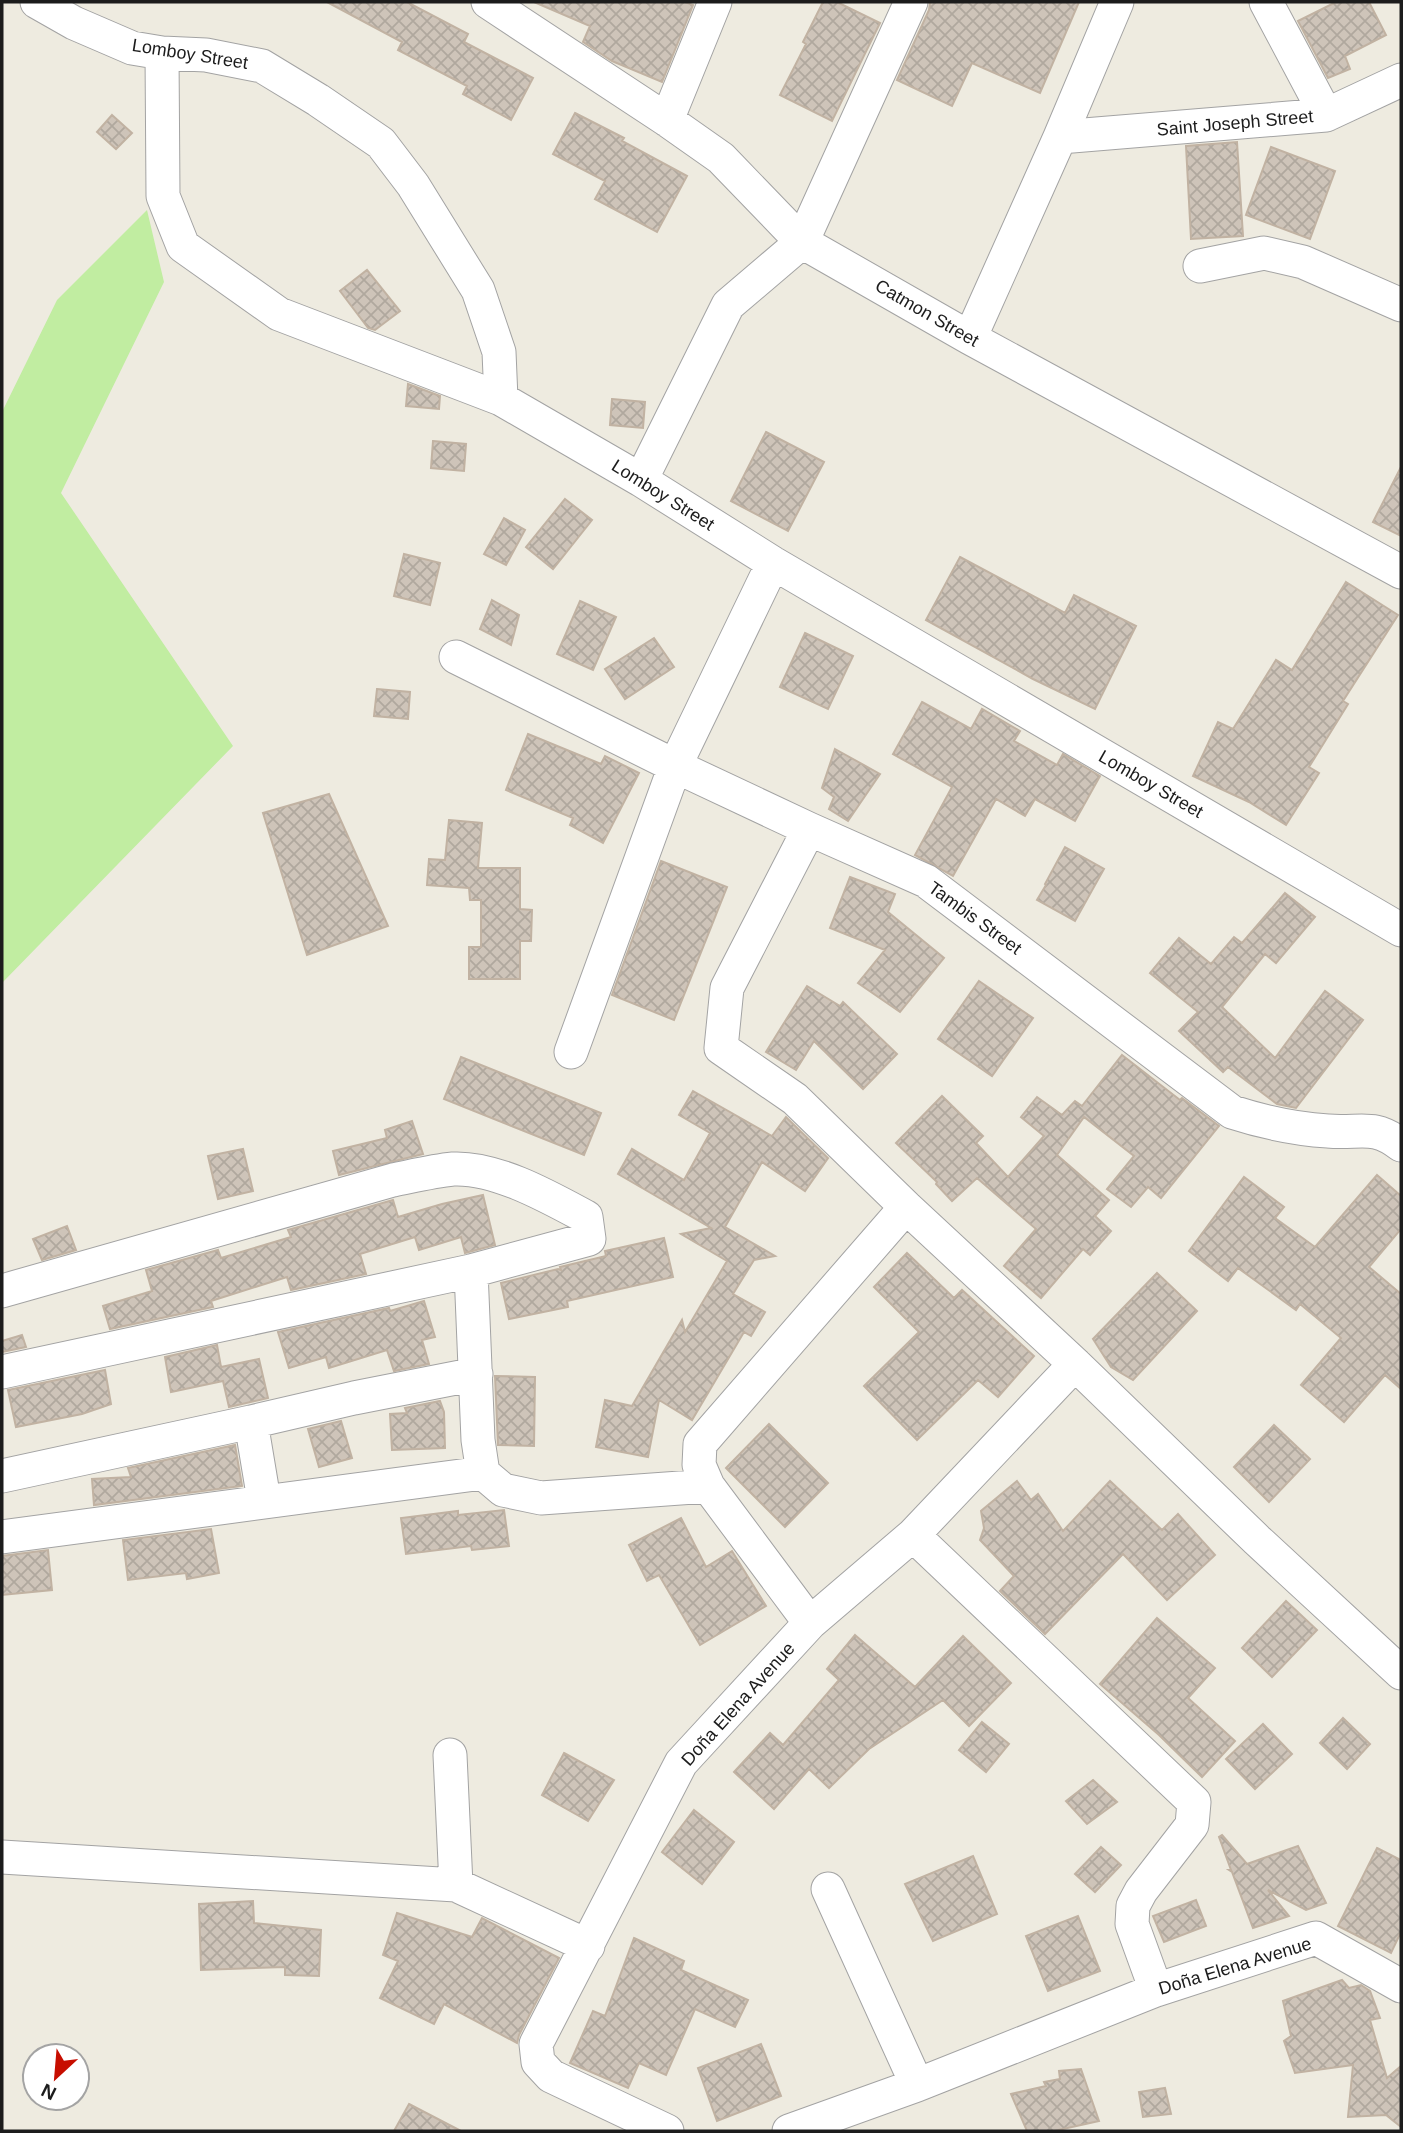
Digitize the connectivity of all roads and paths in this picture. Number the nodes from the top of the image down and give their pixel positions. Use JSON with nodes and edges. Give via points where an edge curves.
{"nodes":[{"id":1,"x":37,"y":2,"type":"edge"},
{"id":2,"x":488,"y":2,"type":"edge"},
{"id":3,"x":715,"y":2,"type":"edge"},
{"id":4,"x":911,"y":2,"type":"edge"},
{"id":5,"x":1117,"y":2,"type":"edge"},
{"id":6,"x":1266,"y":2,"type":"edge"},
{"id":7,"x":519,"y":11,"type":"edge"},
{"id":8,"x":162,"y":53,"type":"junction"},
{"id":9,"x":1401,"y":80,"type":"edge"},
{"id":10,"x":1326,"y":115,"type":"junction"},
{"id":11,"x":667,"y":120,"type":"junction"},
{"id":12,"x":1060,"y":137,"type":"junction"},
{"id":13,"x":802,"y":242,"type":"junction"},
{"id":14,"x":1200,"y":266,"type":"dead end"},
{"id":15,"x":1401,"y":305,"type":"edge"},
{"id":16,"x":970,"y":338,"type":"junction"},
{"id":17,"x":501,"y":399,"type":"junction"},
{"id":18,"x":641,"y":480,"type":"junction"},
{"id":19,"x":772,"y":563,"type":"junction"},
{"id":20,"x":1401,"y":572,"type":"edge"},
{"id":21,"x":456,"y":657,"type":"dead end"},
{"id":22,"x":675,"y":766,"type":"junction"},
{"id":23,"x":809,"y":829,"type":"junction"},
{"id":24,"x":1401,"y":930,"type":"edge"},
{"id":25,"x":571,"y":1052,"type":"dead end"},
{"id":26,"x":1401,"y":1145,"type":"edge"},
{"id":27,"x":906,"y":1207,"type":"junction"},
{"id":28,"x":471,"y":1271,"type":"junction"},
{"id":29,"x":2,"y":1291,"type":"edge"},
{"id":30,"x":1075,"y":1364,"type":"junction"},
{"id":31,"x":2,"y":1372,"type":"edge"},
{"id":32,"x":476,"y":1374,"type":"junction"},
{"id":33,"x":251,"y":1422,"type":"junction"},
{"id":34,"x":483,"y":1473,"type":"junction"},
{"id":35,"x":2,"y":1476,"type":"edge"},
{"id":36,"x":708,"y":1486,"type":"junction"},
{"id":37,"x":264,"y":1500,"type":"junction"},
{"id":38,"x":913,"y":1535,"type":"junction"},
{"id":39,"x":2,"y":1537,"type":"edge"},
{"id":40,"x":810,"y":1623,"type":"junction"},
{"id":41,"x":1401,"y":1673,"type":"edge"},
{"id":42,"x":450,"y":1755,"type":"dead end"},
{"id":43,"x":2,"y":1857,"type":"edge"},
{"id":44,"x":456,"y":1885,"type":"junction"},
{"id":45,"x":828,"y":1889,"type":"dead end"},
{"id":46,"x":588,"y":1946,"type":"junction"},
{"id":47,"x":1401,"y":1986,"type":"edge"},
{"id":48,"x":1156,"y":1990,"type":"junction"},
{"id":49,"x":916,"y":2085,"type":"junction"},
{"id":50,"x":667,"y":2131,"type":"edge"},
{"id":51,"x":789,"y":2131,"type":"edge"}],
"edges":[{"from":1,"to":8,"type":"street","name":"Lomboy Street","via":[[132,48]]},
{"from":2,"to":7,"type":"street","name":"Catmon Street"},
{"from":3,"to":11,"type":"street"},
{"from":4,"to":13,"type":"street"},
{"from":5,"to":12,"type":"street"},
{"from":6,"to":10,"type":"street"},
{"from":7,"to":11,"type":"street","name":"Catmon Street"},
{"from":8,"to":17,"type":"street","name":"Lomboy Street","via":[[206,55],[262,66],[381,143],[413,185],[478,290],[499,352]]},
{"from":8,"to":17,"type":"street","via":[[163,196],[183,246],[279,314]]},
{"from":9,"to":10,"type":"street","name":"Saint Joseph Street"},
{"from":10,"to":12,"type":"street","name":"Saint Joseph Street"},
{"from":11,"to":13,"type":"street","name":"Catmon Street","via":[[722,158]]},
{"from":12,"to":16,"type":"street"},
{"from":13,"to":16,"type":"street","name":"Catmon Street"},
{"from":13,"to":18,"type":"street","via":[[728,305]]},
{"from":14,"to":15,"type":"street","via":[[1264,253],[1303,262]]},
{"from":16,"to":20,"type":"street","name":"Catmon Street"},
{"from":17,"to":18,"type":"street","name":"Lomboy Street"},
{"from":18,"to":19,"type":"street","name":"Lomboy Street"},
{"from":19,"to":22,"type":"street"},
{"from":19,"to":24,"type":"street","name":"Lomboy Street"},
{"from":21,"to":22,"type":"street","name":"Tambis Street"},
{"from":22,"to":23,"type":"street","name":"Tambis Street"},
{"from":22,"to":25,"type":"street"},
{"from":23,"to":26,"type":"street","name":"Tambis Street","via":[[926,881],[1232,1112],[1266,1123],[1329,1132],[1372,1130]]},
{"from":23,"to":27,"type":"street","via":[[727,988],[721,1048],[795,1099]]},
{"from":27,"to":30,"type":"street"},
{"from":27,"to":36,"type":"street","via":[[700,1444],[699,1465]]},
{"from":28,"to":29,"type":"street","via":[[589,1239],[586,1217],[493,1175],[454,1169],[393,1180]]},
{"from":28,"to":31,"type":"street"},
{"from":28,"to":32,"type":"street"},
{"from":30,"to":38,"type":"street","name":"Doña Elena Avenue"},
{"from":30,"to":41,"type":"street"},
{"from":32,"to":33,"type":"street"},
{"from":32,"to":34,"type":"street"},
{"from":33,"to":35,"type":"street"},
{"from":33,"to":37,"type":"street"},
{"from":34,"to":36,"type":"street","via":[[503,1490],[541,1498]]},
{"from":34,"to":37,"type":"street"},
{"from":36,"to":40,"type":"street"},
{"from":37,"to":39,"type":"street"},
{"from":38,"to":40,"type":"street","name":"Doña Elena Avenue"},
{"from":38,"to":48,"type":"street","via":[[1194,1802],[1192,1825],[1133,1906],[1132,1924]]},
{"from":40,"to":46,"type":"street","name":"Doña Elena Avenue","via":[[681,1763]]},
{"from":42,"to":44,"type":"street"},
{"from":43,"to":44,"type":"street"},
{"from":44,"to":46,"type":"street"},
{"from":45,"to":49,"type":"street"},
{"from":46,"to":50,"type":"street","name":"Doña Elena Avenue","via":[[536,2044],[538,2062],[551,2077]]},
{"from":47,"to":48,"type":"street","name":"Doña Elena Avenue","via":[[1316,1938]]},
{"from":48,"to":49,"type":"street","name":"Doña Elena Avenue"},
{"from":49,"to":51,"type":"street","name":"Doña Elena Avenue"}]}
